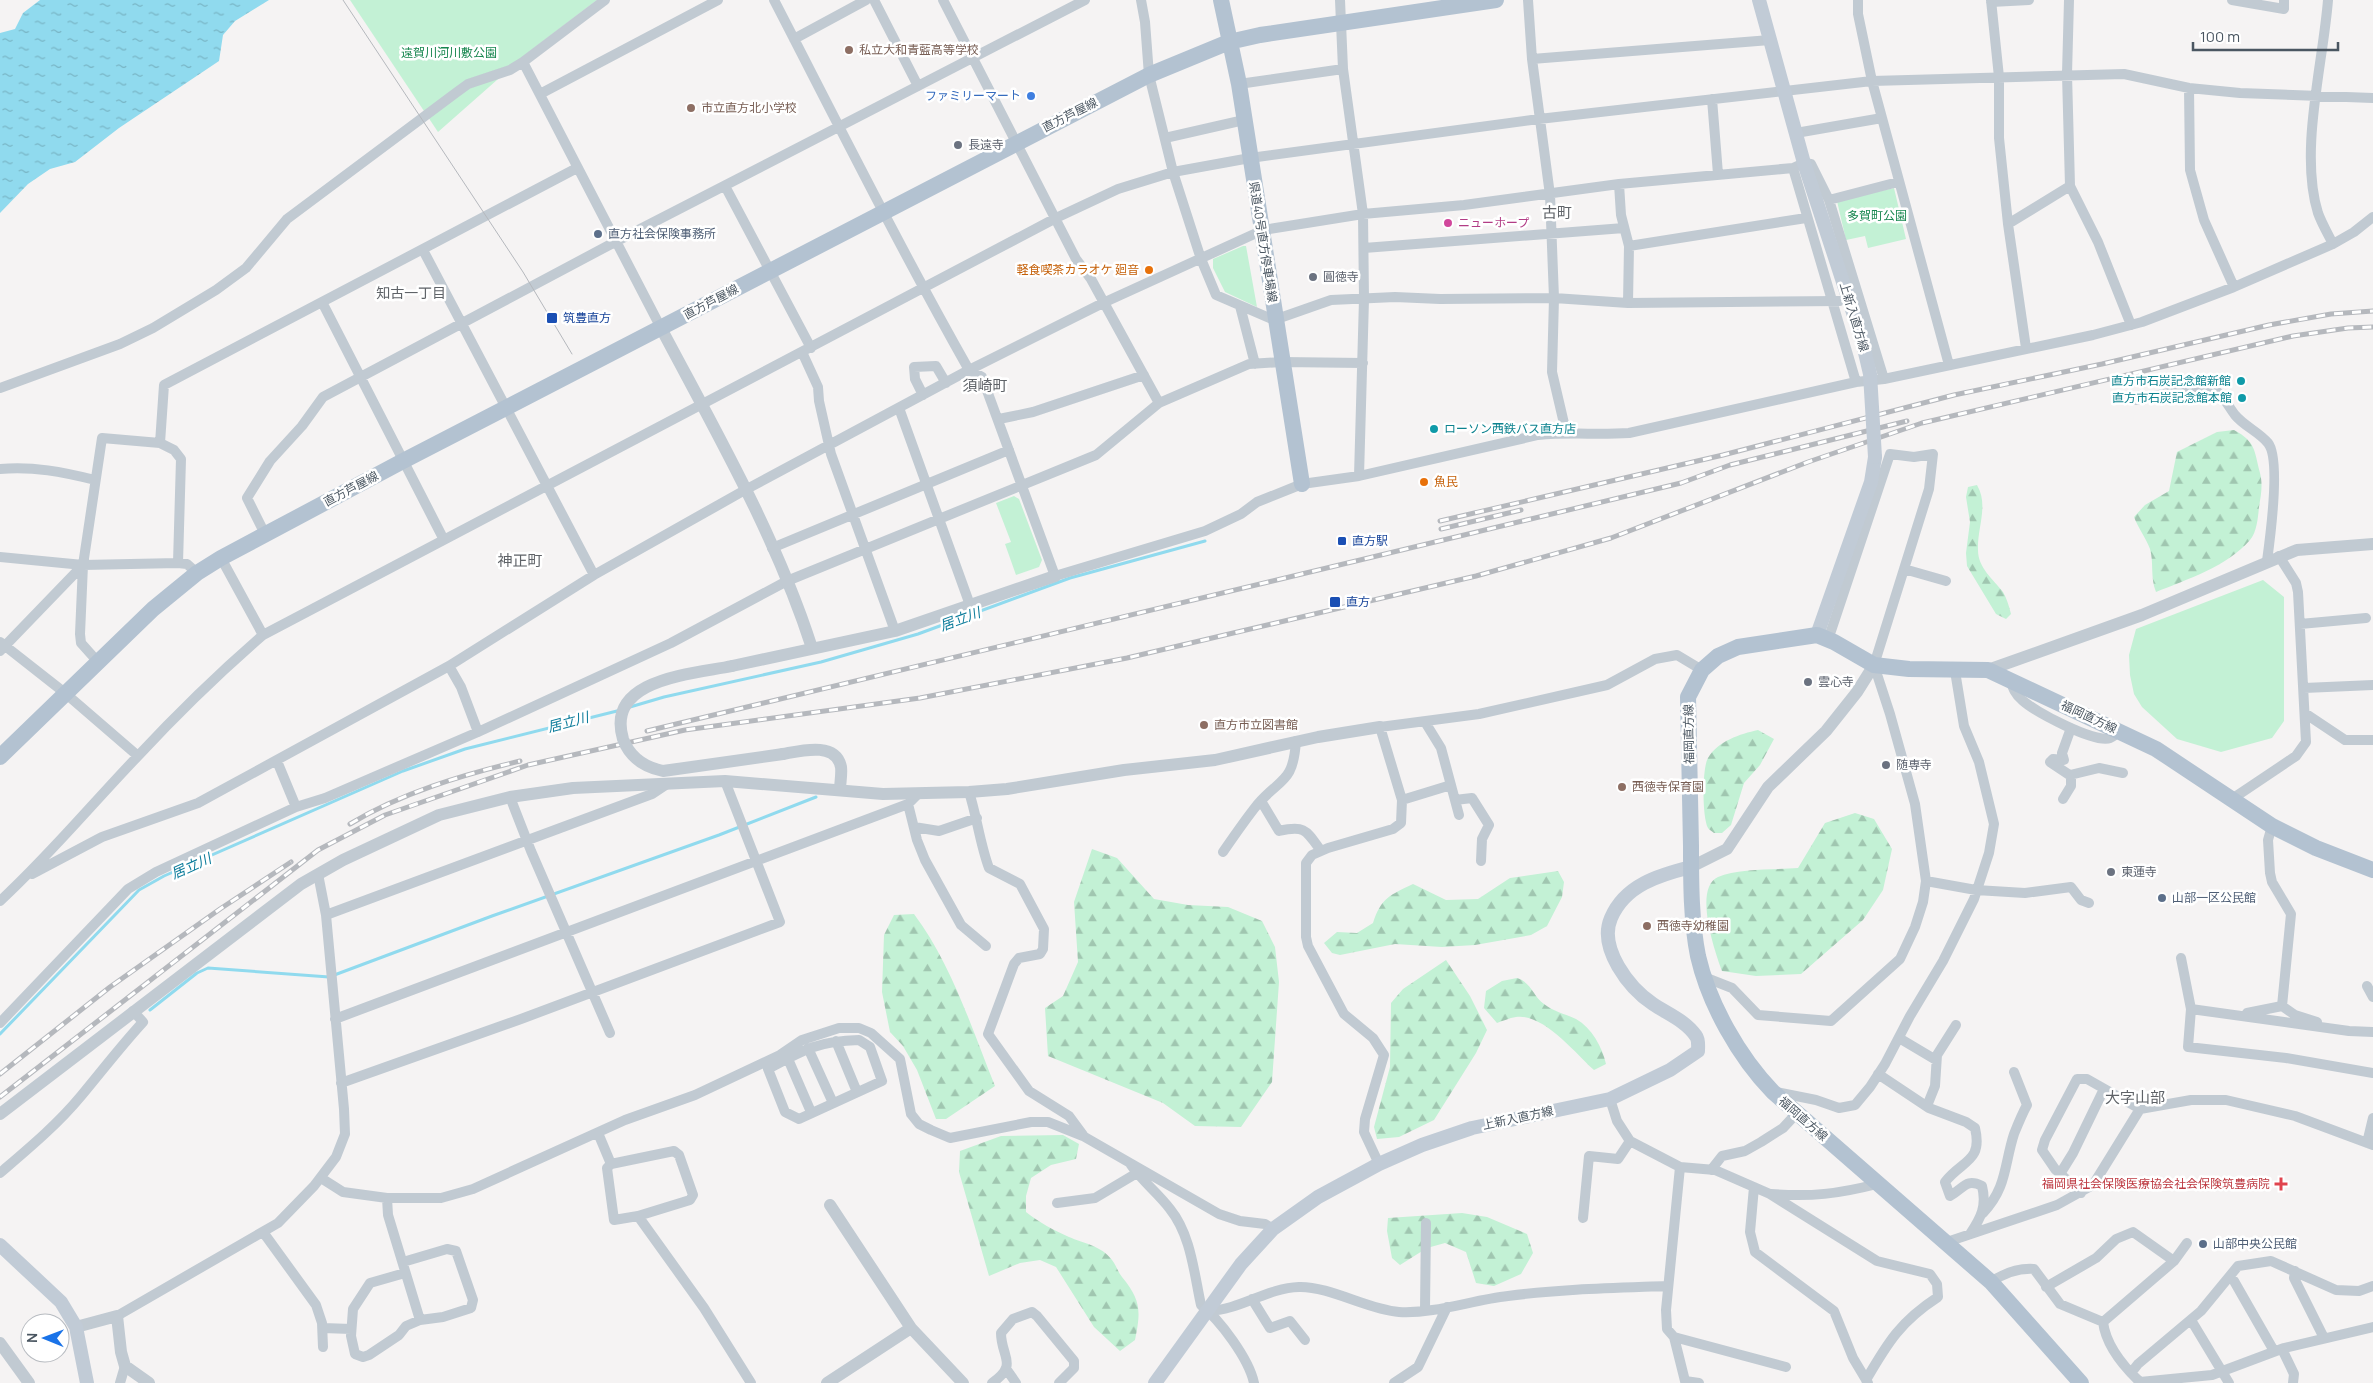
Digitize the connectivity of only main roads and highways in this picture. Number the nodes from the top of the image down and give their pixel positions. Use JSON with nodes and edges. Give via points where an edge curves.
{"nodes":[{"id":1,"x":1221,"y":0,"type":"edge"},
{"id":2,"x":1496,"y":0,"type":"edge"},
{"id":3,"x":1760,"y":0,"type":"edge"},
{"id":4,"x":1229,"y":42,"type":"junction"},
{"id":5,"x":1302,"y":484,"type":"road end"},
{"id":6,"x":1823,"y":638,"type":"junction"},
{"id":7,"x":0,"y":757,"type":"edge"},
{"id":8,"x":1691,"y":867,"type":"junction"},
{"id":9,"x":2373,"y":870,"type":"edge"},
{"id":10,"x":0,"y":1245,"type":"edge"},
{"id":11,"x":87,"y":1383,"type":"edge"},
{"id":12,"x":1155,"y":1383,"type":"edge"},
{"id":13,"x":2080,"y":1383,"type":"edge"}],
"edges":[{"from":1,"to":4,"type":"main road","name":"県道40号直方停車場線"},
{"from":2,"to":4,"type":"main road","name":"直方芦屋線","via":[[1340,22]]},
{"from":3,"to":6,"type":"main road","name":"上新入直方線","bridge":true,"via":[[1796,134],[1799,166],[1862,340],[1870,374],[1876,456],[1872,482]]},
{"from":4,"to":5,"type":"main road","name":"県道40号直方停車場線","via":[[1239,84]]},
{"from":4,"to":7,"type":"main road","name":"直方芦屋線","via":[[1149,75],[221,558],[153,609]]},
{"from":6,"to":8,"type":"main road","name":"福岡直方線","via":[[1738,647],[1718,656],[1702,670],[1688,698]]},
{"from":6,"to":9,"type":"main road","name":"福岡直方線","via":[[1874,665],[1988,670],[2156,749],[2294,838]]},
{"from":8,"to":12,"type":"main road","name":"上新入直方線","via":[[1670,872],[1635,888],[1616,905],[1607,927],[1609,945],[1634,988],[1689,1028],[1698,1038],[1698,1051],[1670,1070],[1610,1099],[1472,1128],[1422,1144],[1318,1197],[1273,1229],[1241,1264]]},
{"from":8,"to":13,"type":"main road","name":"福岡直方線","via":[[1698,955],[1704,977],[1730,1035],[1758,1076],[1796,1114],[1991,1282]]},
{"from":10,"to":11,"type":"main road","via":[[61,1302],[76,1327]]}]}
